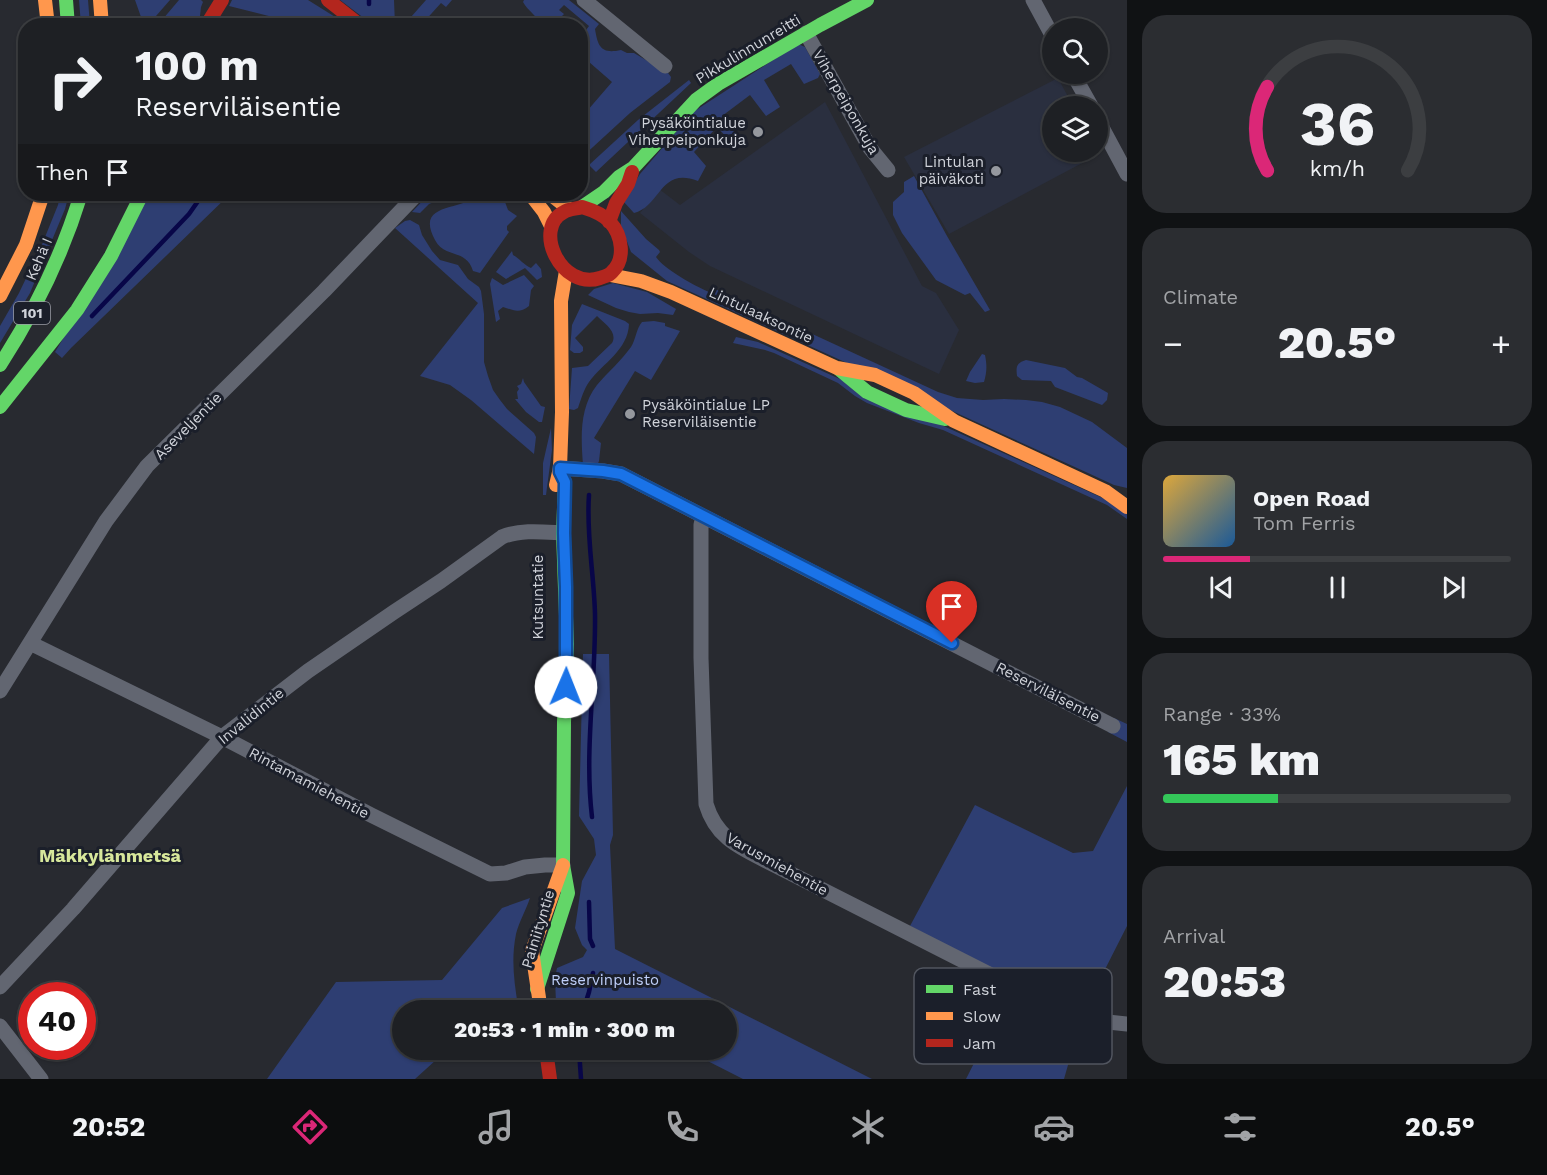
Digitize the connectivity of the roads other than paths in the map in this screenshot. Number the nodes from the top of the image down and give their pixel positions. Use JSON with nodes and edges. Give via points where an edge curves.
{"nodes":[{"id":1,"x":45,"y":0,"type":"edge"},
{"id":2,"x":66,"y":0,"type":"edge"},
{"id":3,"x":100,"y":0,"type":"edge"},
{"id":4,"x":222,"y":0,"type":"edge"},
{"id":5,"x":328,"y":0,"type":"edge"},
{"id":6,"x":584,"y":0,"type":"edge"},
{"id":7,"x":867,"y":0,"type":"edge"},
{"id":8,"x":1033,"y":0,"type":"edge"},
{"id":9,"x":47,"y":18,"type":"edge"},
{"id":10,"x":67,"y":18,"type":"edge"},
{"id":11,"x":101,"y":18,"type":"edge"},
{"id":12,"x":210,"y":18,"type":"edge"},
{"id":13,"x":351,"y":18,"type":"edge"},
{"id":14,"x":1043,"y":18,"type":"edge"},
{"id":15,"x":806,"y":33,"type":"junction"},
{"id":16,"x":664,"y":66,"type":"dead end"},
{"id":17,"x":1108,"y":131,"type":"edge"},
{"id":18,"x":1120,"y":145,"type":"edge"},
{"id":19,"x":633,"y":168,"type":"junction"},
{"id":20,"x":888,"y":170,"type":"dead end"},
{"id":21,"x":1127,"y":174,"type":"edge"},
{"id":22,"x":41,"y":201,"type":"edge"},
{"id":23,"x":79,"y":201,"type":"edge"},
{"id":24,"x":138,"y":201,"type":"edge"},
{"id":25,"x":410,"y":201,"type":"edge"},
{"id":26,"x":535,"y":201,"type":"edge"},
{"id":27,"x":562,"y":201,"type":"edge"},
{"id":28,"x":587,"y":201,"type":"edge"},
{"id":29,"x":588,"y":201,"type":"edge"},
{"id":30,"x":575,"y":208,"type":"junction"},
{"id":31,"x":609,"y":222,"type":"junction"},
{"id":32,"x":551,"y":226,"type":"junction"},
{"id":33,"x":622,"y":251,"type":"junction"},
{"id":34,"x":566,"y":271,"type":"junction"},
{"id":35,"x":610,"y":274,"type":"junction"},
{"id":36,"x":671,"y":292,"type":"junction"},
{"id":37,"x":0,"y":296,"type":"edge"},
{"id":38,"x":575,"y":302,"type":"dead end"},
{"id":39,"x":562,"y":330,"type":"junction"},
{"id":40,"x":0,"y":365,"type":"edge"},
{"id":41,"x":0,"y":407,"type":"edge"},
{"id":42,"x":560,"y":470,"type":"junction"},
{"id":43,"x":1106,"y":490,"type":"junction"},
{"id":44,"x":1127,"y":494,"type":"edge"},
{"id":45,"x":1127,"y":507,"type":"edge"},
{"id":46,"x":703,"y":516,"type":"junction"},
{"id":47,"x":559,"y":532,"type":"junction"},
{"id":48,"x":30,"y":643,"type":"junction"},
{"id":49,"x":0,"y":691,"type":"edge"},
{"id":50,"x":1113,"y":726,"type":"dead end"},
{"id":51,"x":222,"y":737,"type":"junction"},
{"id":52,"x":563,"y":865,"type":"junction"},
{"id":53,"x":977,"y":968,"type":"edge"},
{"id":54,"x":0,"y":987,"type":"edge"},
{"id":55,"x":538,"y":1000,"type":"edge"},
{"id":56,"x":1112,"y":1022,"type":"edge"},
{"id":57,"x":1127,"y":1024,"type":"edge"},
{"id":58,"x":0,"y":1026,"type":"edge"},
{"id":59,"x":547,"y":1060,"type":"edge"},
{"id":60,"x":41,"y":1079,"type":"edge"},
{"id":61,"x":550,"y":1079,"type":"edge"}],
"edges":[{"from":1,"to":9,"type":"main road"},
{"from":2,"to":10,"type":"main road"},
{"from":3,"to":11,"type":"main road"},
{"from":4,"to":12,"type":"main road"},
{"from":5,"to":13,"type":"main road"},
{"from":6,"to":16,"type":"street"},
{"from":7,"to":15,"type":"main road","name":"Pikkulinnunreitti"},
{"from":8,"to":14,"type":"street"},
{"from":15,"to":19,"type":"main road","name":"Pikkulinnunreitti","via":[[696,100]]},
{"from":15,"to":20,"type":"street","name":"Viherpeiponkuja","via":[[870,148]]},
{"from":17,"to":18,"type":"street"},
{"from":18,"to":21,"type":"street"},
{"from":19,"to":29,"type":"main road","name":"Pikkulinnunreitti"},
{"from":19,"to":31,"type":"main road","name":"Pikkulinnunreitti"},
{"from":22,"to":37,"type":"main road","name":"Kehä I","number":"101","via":[[26,245]]},
{"from":23,"to":40,"type":"main road","name":"Kehä I","number":"101","via":[[36,308]]},
{"from":24,"to":41,"type":"main road","number":"101","via":[[111,256],[77,310]]},
{"from":25,"to":48,"type":"street","name":"Aseveljentie","via":[[147,466],[106,521]]},
{"from":26,"to":32,"type":"main road"},
{"from":27,"to":30,"type":"main road"},
{"from":28,"to":30,"type":"main road","name":"Pikkulinnunreitti"},
{"from":30,"to":31,"type":"main road","via":[[597,213]]},
{"from":30,"to":32,"type":"main road","via":[[559,215]]},
{"from":31,"to":33,"type":"main road"},
{"from":32,"to":34,"type":"main road","via":[[551,249]]},
{"from":33,"to":35,"type":"main road"},
{"from":33,"to":36,"type":"main road","name":"Lintulaaksontie"},
{"from":34,"to":35,"type":"main road","via":[[587,284]]},
{"from":34,"to":39,"type":"main road","name":"Kutsuntatie"},
{"from":35,"to":36,"type":"main road","name":"Lintulaaksontie"},
{"from":36,"to":43,"type":"main road","name":"Lintulaaksontie","via":[[837,368],[875,375],[914,393],[954,421]]},
{"from":38,"to":39,"type":"main road","name":"Kutsuntatie"},
{"from":39,"to":42,"type":"main road","name":"Kutsuntatie"},
{"from":42,"to":46,"type":"street","name":"Reserviläisentie","via":[[621,474]]},
{"from":42,"to":47,"type":"main road","name":"Kutsuntatie"},
{"from":43,"to":44,"type":"main road","name":"Lintulaaksontie"},
{"from":43,"to":45,"type":"main road","name":"Lintulaaksontie"},
{"from":46,"to":50,"type":"street","name":"Reserviläisentie"},
{"from":46,"to":53,"type":"street","name":"Varusmiehentie","via":[[700,592],[706,804],[713,822],[737,845]]},
{"from":47,"to":51,"type":"street","name":"Invalidintie","via":[[536,531],[502,537],[308,671]]},
{"from":47,"to":52,"type":"main road","name":"Kutsuntatie","via":[[555,673],[564,722]]},
{"from":48,"to":49,"type":"street","name":"Aseveljentie"},
{"from":48,"to":51,"type":"street","name":"Rintamamiehentie"},
{"from":51,"to":52,"type":"street","name":"Rintamamiehentie","via":[[490,874]]},
{"from":51,"to":54,"type":"street","name":"Invalidintie"},
{"from":52,"to":55,"type":"main road","name":"Painiityntie","via":[[568,893],[537,989]]},
{"from":56,"to":57,"type":"street","name":"Varusmiehentie"},
{"from":58,"to":60,"type":"street"},
{"from":59,"to":61,"type":"main road"}]}
